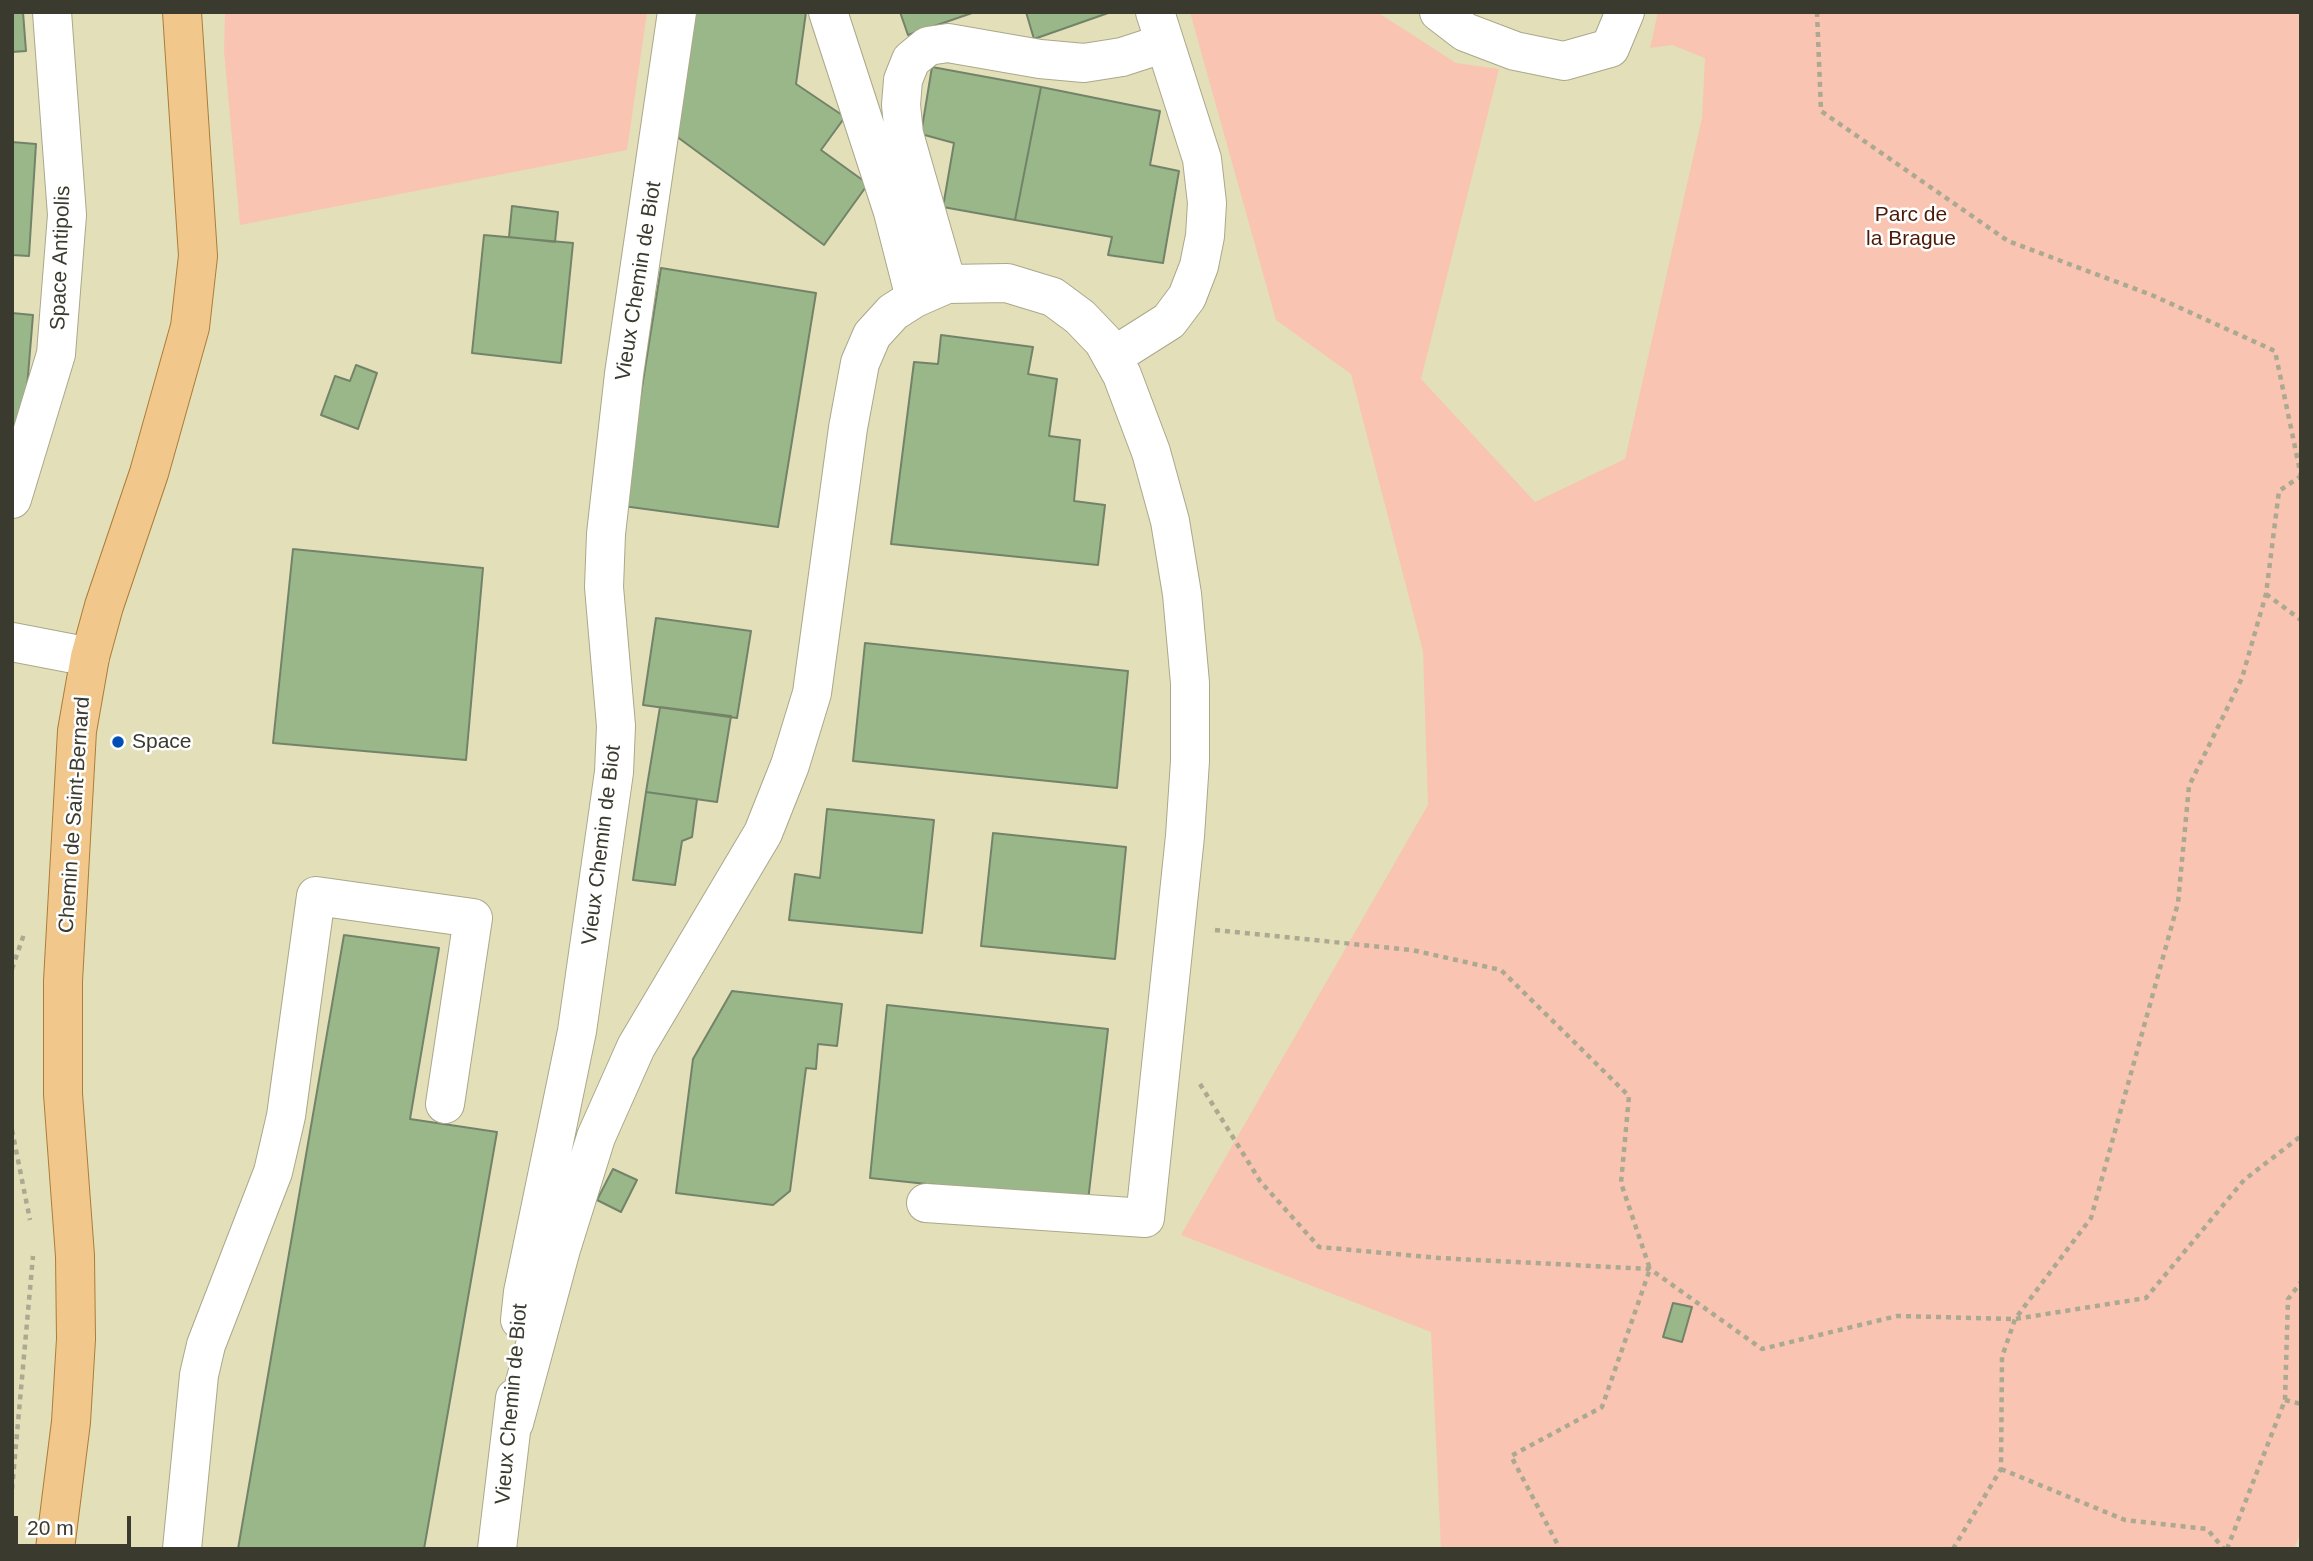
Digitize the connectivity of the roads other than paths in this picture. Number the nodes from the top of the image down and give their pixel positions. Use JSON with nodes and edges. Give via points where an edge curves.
{"nodes":[{"id":1,"x":52,"y":12,"type":"edge"},
{"id":2,"x":182,"y":12,"type":"edge"},
{"id":3,"x":677,"y":12,"type":"edge"},
{"id":4,"x":828,"y":12,"type":"edge"},
{"id":5,"x":1439,"y":12,"type":"edge"},
{"id":6,"x":1625,"y":12,"type":"edge"},
{"id":7,"x":1160,"y":27,"type":"edge"},
{"id":8,"x":931,"y":291,"type":"junction"},
{"id":9,"x":1112,"y":357,"type":"junction"},
{"id":10,"x":12,"y":499,"type":"edge"},
{"id":11,"x":12,"y":642,"type":"edge"},
{"id":12,"x":90,"y":657,"type":"junction"},
{"id":13,"x":445,"y":1104,"type":"dead end"},
{"id":14,"x":926,"y":1203,"type":"dead end"},
{"id":15,"x":514,"y":1423,"type":"junction"},
{"id":16,"x":55,"y":1549,"type":"edge"},
{"id":17,"x":182,"y":1549,"type":"edge"},
{"id":18,"x":497,"y":1549,"type":"edge"}],
"edges":[{"from":1,"to":10,"type":"street","name":"Space Antipolis","via":[[67,215],[56,354]]},
{"from":2,"to":12,"type":"main road","name":"Chemin de Saint-Bernard","via":[[198,256],[190,327]]},
{"from":3,"to":15,"type":"street","name":"Vieux Chemin de Biot","via":[[624,374],[606,534],[604,587],[616,726],[614,772],[577,1031],[523,1292]]},
{"from":4,"to":8,"type":"street","via":[[893,212]]},
{"from":5,"to":6,"type":"street","via":[[1465,32],[1515,51],[1564,61],[1610,48]]},
{"from":7,"to":8,"type":"street","via":[[1122,57],[1084,63],[948,43],[928,46],[911,60],[901,105]]},
{"from":7,"to":9,"type":"street","via":[[1202,159],[1205,236],[1187,297],[1169,320]]},
{"from":8,"to":9,"type":"street","via":[[1007,283],[1053,297],[1080,317]]},
{"from":8,"to":15,"type":"street","via":[[893,312],[872,335],[860,363],[812,693],[790,765],[763,833],[636,1047],[596,1137]]},
{"from":9,"to":14,"type":"street","via":[[1151,452],[1170,521],[1190,683],[1190,761],[1145,1218]]},
{"from":11,"to":12,"type":"street"},
{"from":12,"to":16,"type":"main road","name":"Chemin de Saint-Bernard","via":[[77,731],[63,981],[63,1094],[76,1339]]},
{"from":13,"to":17,"type":"street","via":[[473,918],[316,896],[286,1116],[273,1172],[206,1345],[199,1375]]},
{"from":15,"to":18,"type":"street","name":"Vieux Chemin de Biot"}]}
